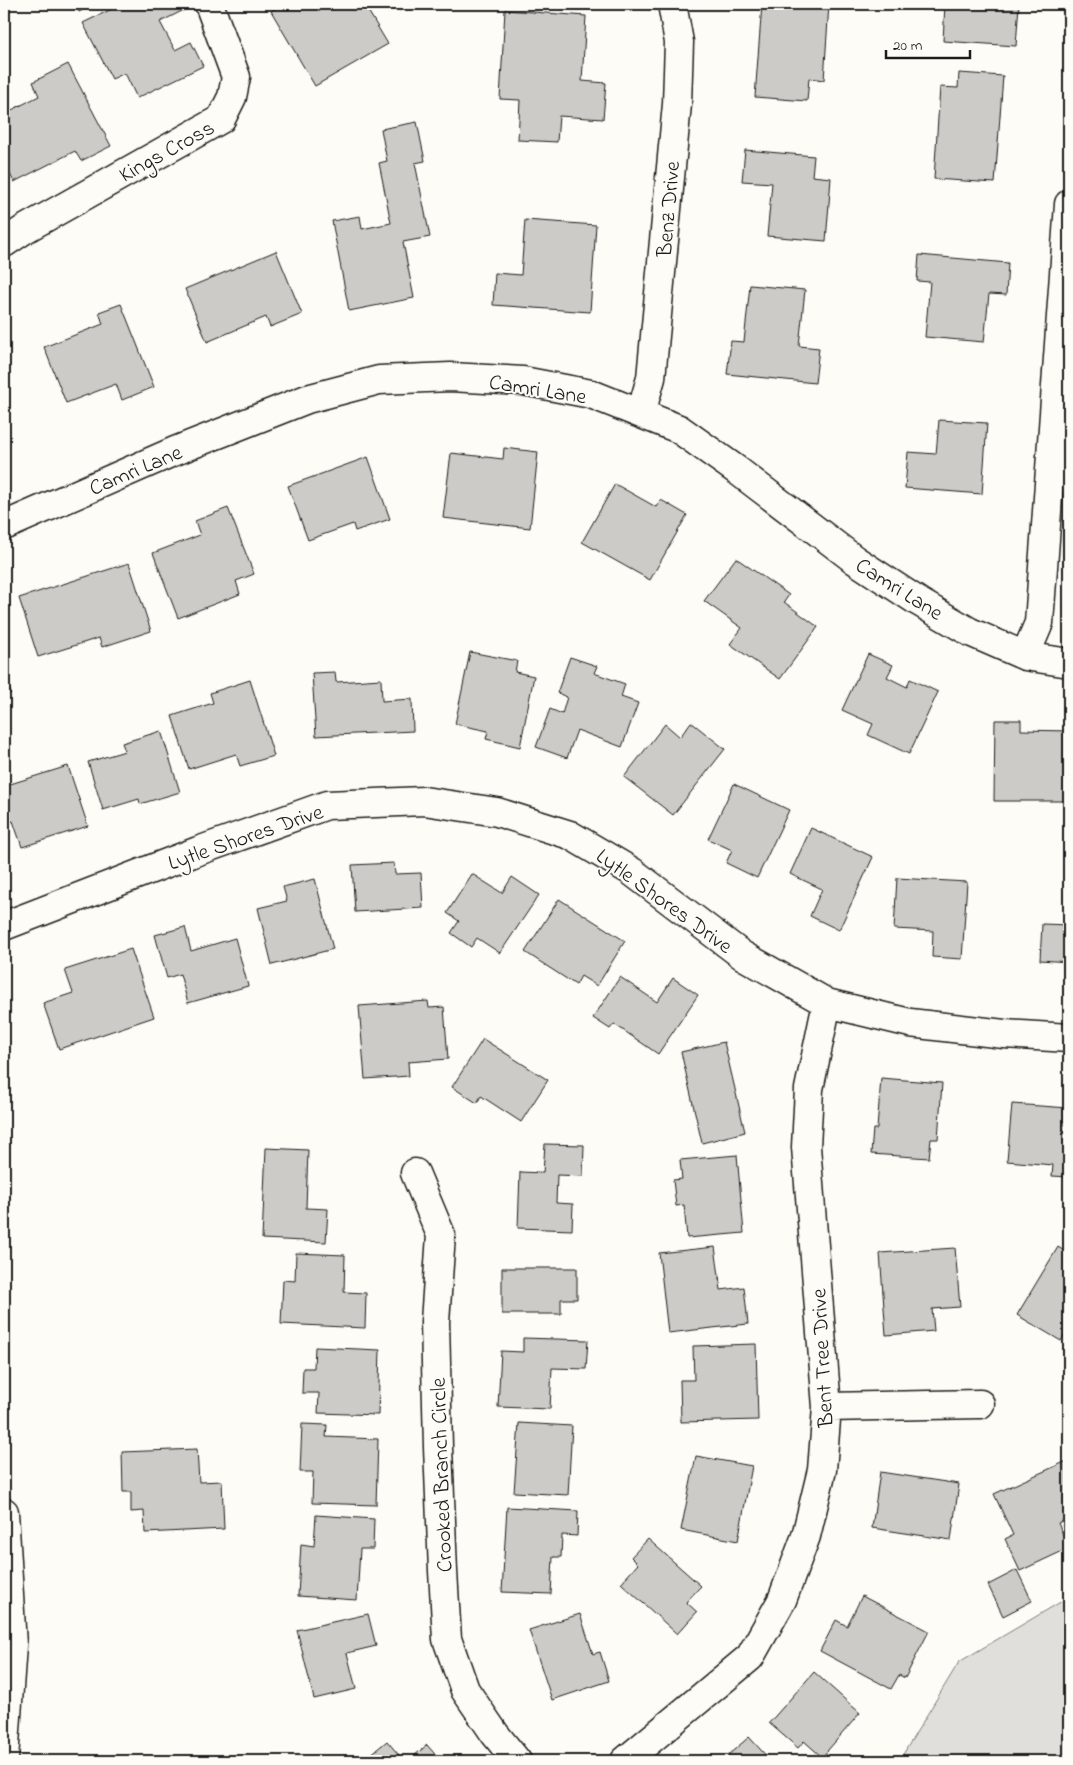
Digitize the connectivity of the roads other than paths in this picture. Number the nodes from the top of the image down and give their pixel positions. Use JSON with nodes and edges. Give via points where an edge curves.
{"nodes":[{"id":1,"x":210,"y":4,"type":"edge"},
{"id":2,"x":672,"y":4,"type":"edge"},
{"id":3,"x":1069,"y":204,"type":"edge"},
{"id":4,"x":4,"y":243,"type":"edge"},
{"id":5,"x":641,"y":413,"type":"junction"},
{"id":6,"x":1061,"y":443,"type":"edge"},
{"id":7,"x":4,"y":526,"type":"edge"},
{"id":8,"x":1025,"y":656,"type":"junction"},
{"id":9,"x":1069,"y":663,"type":"edge"},
{"id":10,"x":4,"y":926,"type":"edge"},
{"id":11,"x":828,"y":1003,"type":"junction"},
{"id":12,"x":1069,"y":1038,"type":"edge"},
{"id":13,"x":416,"y":1173,"type":"dead end"},
{"id":14,"x":980,"y":1404,"type":"dead end"},
{"id":15,"x":827,"y":1407,"type":"junction"},
{"id":16,"x":4,"y":1512,"type":"edge"},
{"id":17,"x":4,"y":1759,"type":"edge"},
{"id":18,"x":517,"y":1761,"type":"edge"},
{"id":19,"x":625,"y":1761,"type":"edge"}],
"edges":[{"from":1,"to":4,"type":"street","name":"Kings Cross","via":[[236,77],[232,97],[221,119]]},
{"from":2,"to":5,"type":"street","name":"Benz Drive","via":[[679,42],[676,104],[650,378]]},
{"from":3,"to":6,"type":"street"},
{"from":5,"to":7,"type":"street","name":"Camri Lane","via":[[591,394],[523,381],[450,377],[379,380],[307,399],[175,451]]},
{"from":5,"to":8,"type":"street","name":"Camri Lane","via":[[679,429],[855,560],[919,602],[970,632]]},
{"from":6,"to":8,"type":"street","via":[[1039,623]]},
{"from":8,"to":9,"type":"street","name":"Camri Lane"},
{"from":10,"to":11,"type":"street","name":"Lytle Shores Drive","via":[[327,805],[424,800],[497,812],[570,835],[631,871],[742,955]]},
{"from":11,"to":12,"type":"street","name":"Lytle Shores Drive","via":[[910,1023]]},
{"from":11,"to":15,"type":"street","name":"Bent Tree Drive","via":[[809,1089],[806,1147]]},
{"from":13,"to":18,"type":"street","name":"Crooked Branch Circle","via":[[441,1235],[435,1322],[439,1486],[448,1639],[465,1690]]},
{"from":14,"to":15,"type":"street"},
{"from":15,"to":19,"type":"street","name":"Bent Tree Drive","via":[[822,1470],[806,1536],[782,1600],[750,1657]]},
{"from":16,"to":17,"type":"street","via":[[12,1645]]}]}
